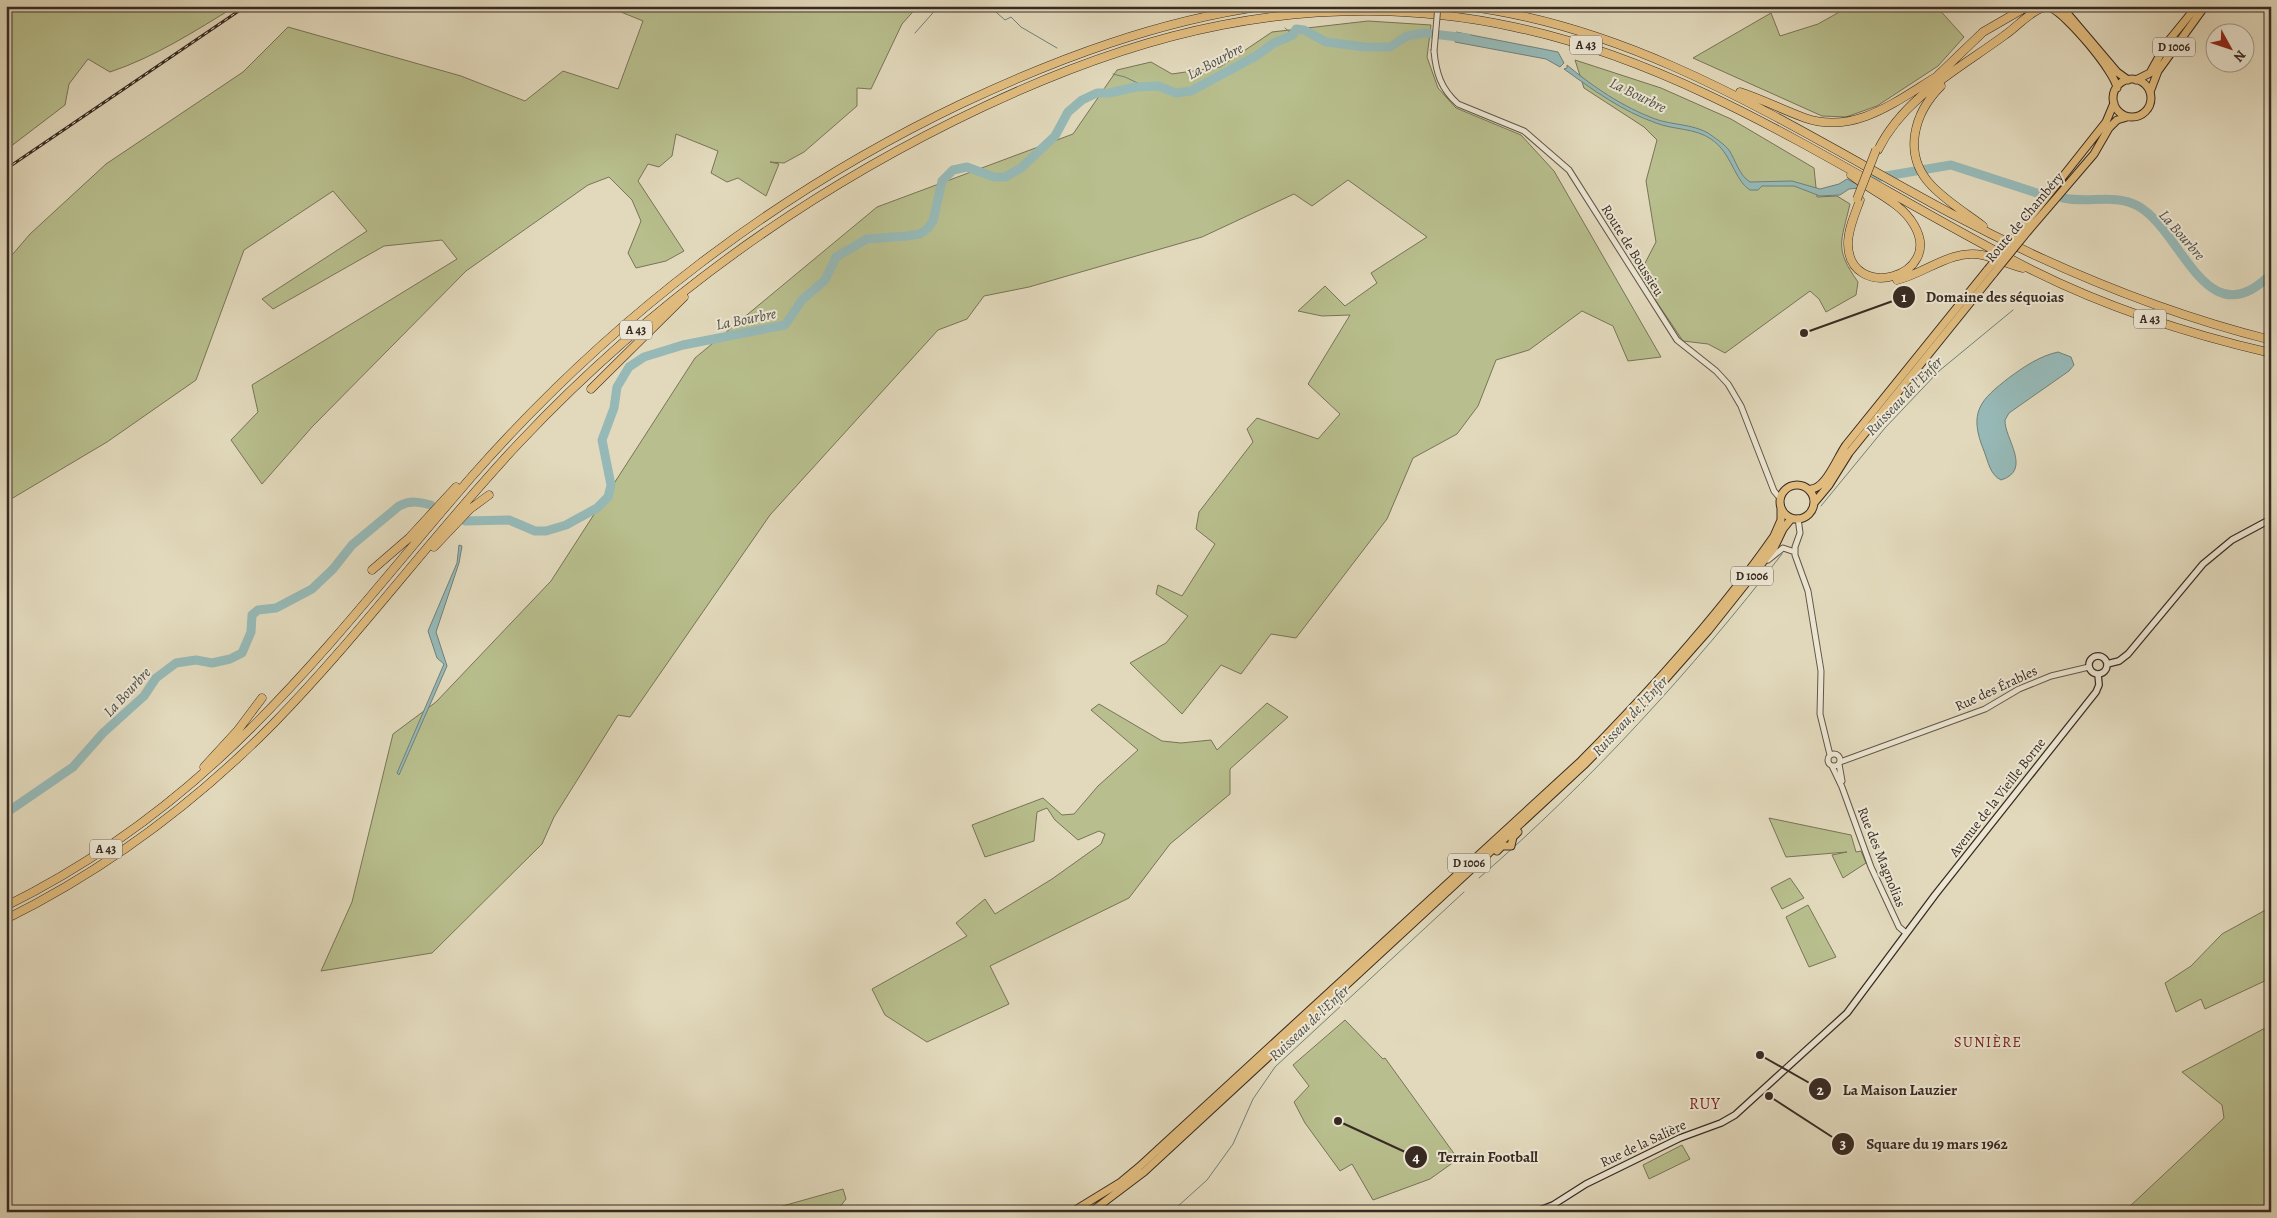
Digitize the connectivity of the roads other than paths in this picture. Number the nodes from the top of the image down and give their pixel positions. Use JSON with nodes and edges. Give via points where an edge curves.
{"nodes":[{"id":1,"x":1264,"y":6,"type":"edge"},
{"id":2,"x":1438,"y":6,"type":"edge"},
{"id":3,"x":1464,"y":6,"type":"edge"},
{"id":4,"x":2028,"y":6,"type":"edge"},
{"id":5,"x":2061,"y":6,"type":"edge"},
{"id":6,"x":2197,"y":6,"type":"edge"},
{"id":7,"x":2206,"y":6,"type":"edge"},
{"id":8,"x":2041,"y":7,"type":"edge"},
{"id":9,"x":2052,"y":7,"type":"edge"},
{"id":10,"x":1952,"y":74,"type":"junction"},
{"id":11,"x":1936,"y":77,"type":"junction"},
{"id":12,"x":2128,"y":80,"type":"junction"},
{"id":13,"x":2136,"y":80,"type":"junction"},
{"id":14,"x":1718,"y":85,"type":"junction"},
{"id":15,"x":2116,"y":88,"type":"junction"},
{"id":16,"x":2150,"y":92,"type":"junction"},
{"id":17,"x":2114,"y":103,"type":"junction"},
{"id":18,"x":2126,"y":116,"type":"junction"},
{"id":19,"x":1877,"y":150,"type":"junction"},
{"id":20,"x":1853,"y":174,"type":"junction"},
{"id":21,"x":1859,"y":199,"type":"junction"},
{"id":22,"x":2025,"y":229,"type":"junction"},
{"id":23,"x":2001,"y":239,"type":"junction"},
{"id":24,"x":730,"y":256,"type":"junction"},
{"id":25,"x":1991,"y":271,"type":"junction"},
{"id":26,"x":2034,"y":271,"type":"junction"},
{"id":27,"x":2271,"y":340,"type":"edge"},
{"id":28,"x":2271,"y":353,"type":"edge"},
{"id":29,"x":591,"y":389,"type":"dead end"},
{"id":30,"x":511,"y":433,"type":"junction"},
{"id":31,"x":1808,"y":489,"type":"junction"},
{"id":32,"x":489,"y":495,"type":"dead end"},
{"id":33,"x":1780,"y":498,"type":"junction"},
{"id":34,"x":1814,"y":503,"type":"junction"},
{"id":35,"x":1781,"y":508,"type":"junction"},
{"id":36,"x":1795,"y":519,"type":"junction"},
{"id":37,"x":2271,"y":519,"type":"edge"},
{"id":38,"x":1795,"y":552,"type":"junction"},
{"id":39,"x":372,"y":570,"type":"dead end"},
{"id":40,"x":1750,"y":579,"type":"junction"},
{"id":41,"x":371,"y":614,"type":"junction"},
{"id":42,"x":2107,"y":664,"type":"junction"},
{"id":43,"x":2088,"y":666,"type":"junction"},
{"id":44,"x":2098,"y":674,"type":"junction"},
{"id":45,"x":262,"y":698,"type":"dead end"},
{"id":46,"x":1835,"y":755,"type":"junction"},
{"id":47,"x":1858,"y":755,"type":"junction"},
{"id":48,"x":1840,"y":763,"type":"junction"},
{"id":49,"x":1832,"y":766,"type":"junction"},
{"id":50,"x":1842,"y":787,"type":"junction"},
{"id":51,"x":163,"y":807,"type":"junction"},
{"id":52,"x":6,"y":906,"type":"edge"},
{"id":53,"x":6,"y":919,"type":"edge"},
{"id":54,"x":1906,"y":933,"type":"junction"},
{"id":55,"x":1072,"y":1212,"type":"edge"},
{"id":56,"x":1091,"y":1212,"type":"edge"},
{"id":57,"x":1535,"y":1212,"type":"edge"}],
"edges":[{"from":1,"to":30,"type":"highway","number":"A 43","via":[[1151,30],[1069,58],[986,92],[864,155],[742,233],[665,291],[588,357]]},
{"from":2,"to":33,"type":"street","name":"Route de Boussieu","bridge":true,"via":[[1434,51],[1436,73],[1451,98],[1458,104],[1524,130],[1570,170],[1677,340],[1728,384],[1741,406],[1774,491]]},
{"from":3,"to":14,"type":"highway","number":"A 43","via":[[1590,34]]},
{"from":4,"to":11,"type":"highway","via":[[1984,32]]},
{"from":5,"to":12,"type":"main road","via":[[2117,72]]},
{"from":6,"to":13,"type":"main road","number":"D 1006","via":[[2166,44],[2150,72]]},
{"from":7,"to":16,"type":"main road","number":"D 1006","via":[[2158,71]]},
{"from":8,"to":9,"type":"main road"},
{"from":8,"to":10,"type":"highway"},
{"from":9,"to":15,"type":"main road","via":[[2074,26],[2113,76]]},
{"from":10,"to":19,"type":"highway","via":[[1900,116]]},
{"from":10,"to":23,"type":"highway","via":[[1928,100],[1917,120],[1914,146],[1918,164],[1940,194]]},
{"from":11,"to":14,"type":"highway","via":[[1859,120],[1834,124],[1803,118]]},
{"from":11,"to":19,"type":"highway","via":[[1894,118]]},
{"from":12,"to":13,"type":"main road"},
{"from":12,"to":15,"type":"main road"},
{"from":13,"to":16,"type":"main road","via":[[2145,84]]},
{"from":14,"to":23,"type":"highway","number":"A 43"},
{"from":15,"to":17,"type":"main road"},
{"from":16,"to":18,"type":"main road","via":[[2151,103],[2144,113]]},
{"from":17,"to":18,"type":"main road"},
{"from":17,"to":22,"type":"main road","name":"Route de Chambéry","via":[[2106,122]]},
{"from":18,"to":22,"type":"main road","name":"Route de Chambéry","via":[[2109,128],[2089,160]]},
{"from":19,"to":21,"type":"highway","bridge":true},
{"from":20,"to":21,"type":"highway","via":[[1901,210],[1917,230],[1918,252],[1907,271],[1894,277],[1878,278],[1855,265],[1848,245]]},
{"from":20,"to":24,"type":"highway","number":"A 43","via":[[1692,86],[1623,58],[1550,35],[1489,22],[1422,14],[1349,11],[1296,14],[1224,24],[1155,41],[1076,67],[1018,91],[868,166]]},
{"from":20,"to":26,"type":"highway","number":"A 43"},
{"from":21,"to":26,"type":"highway","via":[[1846,231],[1845,247],[1850,265],[1866,279],[1877,283],[1889,282],[1966,254],[1993,258]]},
{"from":22,"to":25,"type":"main road","name":"Route de Chambéry","bridge":true},
{"from":23,"to":27,"type":"highway","number":"A 43","via":[[2143,302],[2214,326]]},
{"from":24,"to":29,"type":"highway","via":[[661,318]]},
{"from":24,"to":41,"type":"highway","number":"A 43","via":[[639,328],[545,416],[478,488]]},
{"from":25,"to":31,"type":"main road","name":"Route de Chambéry","via":[[1845,447],[1824,482]]},
{"from":25,"to":34,"type":"main road","name":"Route de Chambéry","via":[[1849,453]]},
{"from":26,"to":28,"type":"highway","number":"A 43","via":[[2144,317],[2208,338]]},
{"from":30,"to":39,"type":"highway","via":[[403,544]]},
{"from":30,"to":51,"type":"highway","number":"A 43","via":[[296,681],[228,751]]},
{"from":31,"to":33,"type":"main road","via":[[1797,484],[1788,486]]},
{"from":31,"to":34,"type":"main road"},
{"from":32,"to":41,"type":"highway","via":[[462,516]]},
{"from":33,"to":35,"type":"main road"},
{"from":34,"to":36,"type":"main road","via":[[1810,513]]},
{"from":35,"to":36,"type":"main road","via":[[1783,513]]},
{"from":35,"to":55,"type":"main road","number":"D 1006","via":[[1778,527],[1763,551],[1666,671],[1581,761],[1140,1167]]},
{"from":36,"to":38,"type":"street","via":[[1800,533]]},
{"from":36,"to":40,"type":"main road","number":"D 1006","via":[[1783,529],[1774,548]]},
{"from":37,"to":42,"type":"main road","name":"Avenue de la Vieille Borne","via":[[2232,540],[2203,564],[2128,654]]},
{"from":38,"to":40,"type":"street","via":[[1783,548]]},
{"from":38,"to":46,"type":"street","via":[[1811,610],[1821,680],[1820,714]]},
{"from":40,"to":56,"type":"main road","number":"D 1006","via":[[1640,708],[1590,759],[1144,1172]]},
{"from":41,"to":53,"type":"highway","number":"A 43","via":[[273,723],[190,800],[103,865]]},
{"from":42,"to":43,"type":"main road","via":[[2104,658],[2096,656]]},
{"from":42,"to":44,"type":"main road","name":"Avenue de la Vieille Borne","via":[[2105,671]]},
{"from":43,"to":44,"type":"main road"},
{"from":43,"to":47,"type":"street","name":"Rue des Érables","via":[[2051,676],[1985,709]]},
{"from":44,"to":54,"type":"main road","name":"Avenue de la Vieille Borne","via":[[2096,692]]},
{"from":45,"to":51,"type":"highway","via":[[226,743]]},
{"from":46,"to":47,"type":"street","name":"Rue des Érables"},
{"from":46,"to":48,"type":"street","name":"Rue des Magnolias"},
{"from":46,"to":49,"type":"street","name":"Rue des Magnolias","via":[[1828,760]]},
{"from":47,"to":48,"type":"street","name":"Rue des Érables"},
{"from":48,"to":49,"type":"street","name":"Rue des Érables"},
{"from":48,"to":50,"type":"street","name":"Rue des Magnolias"},
{"from":49,"to":50,"type":"street","name":"Rue des Magnolias"},
{"from":50,"to":54,"type":"street","name":"Rue des Magnolias","via":[[1872,867],[1899,927]]},
{"from":51,"to":52,"type":"highway","number":"A 43","via":[[93,858]]},
{"from":54,"to":57,"type":"main road","name":"Rue de la Salière","via":[[1847,1013],[1740,1112],[1611,1171]]}]}
